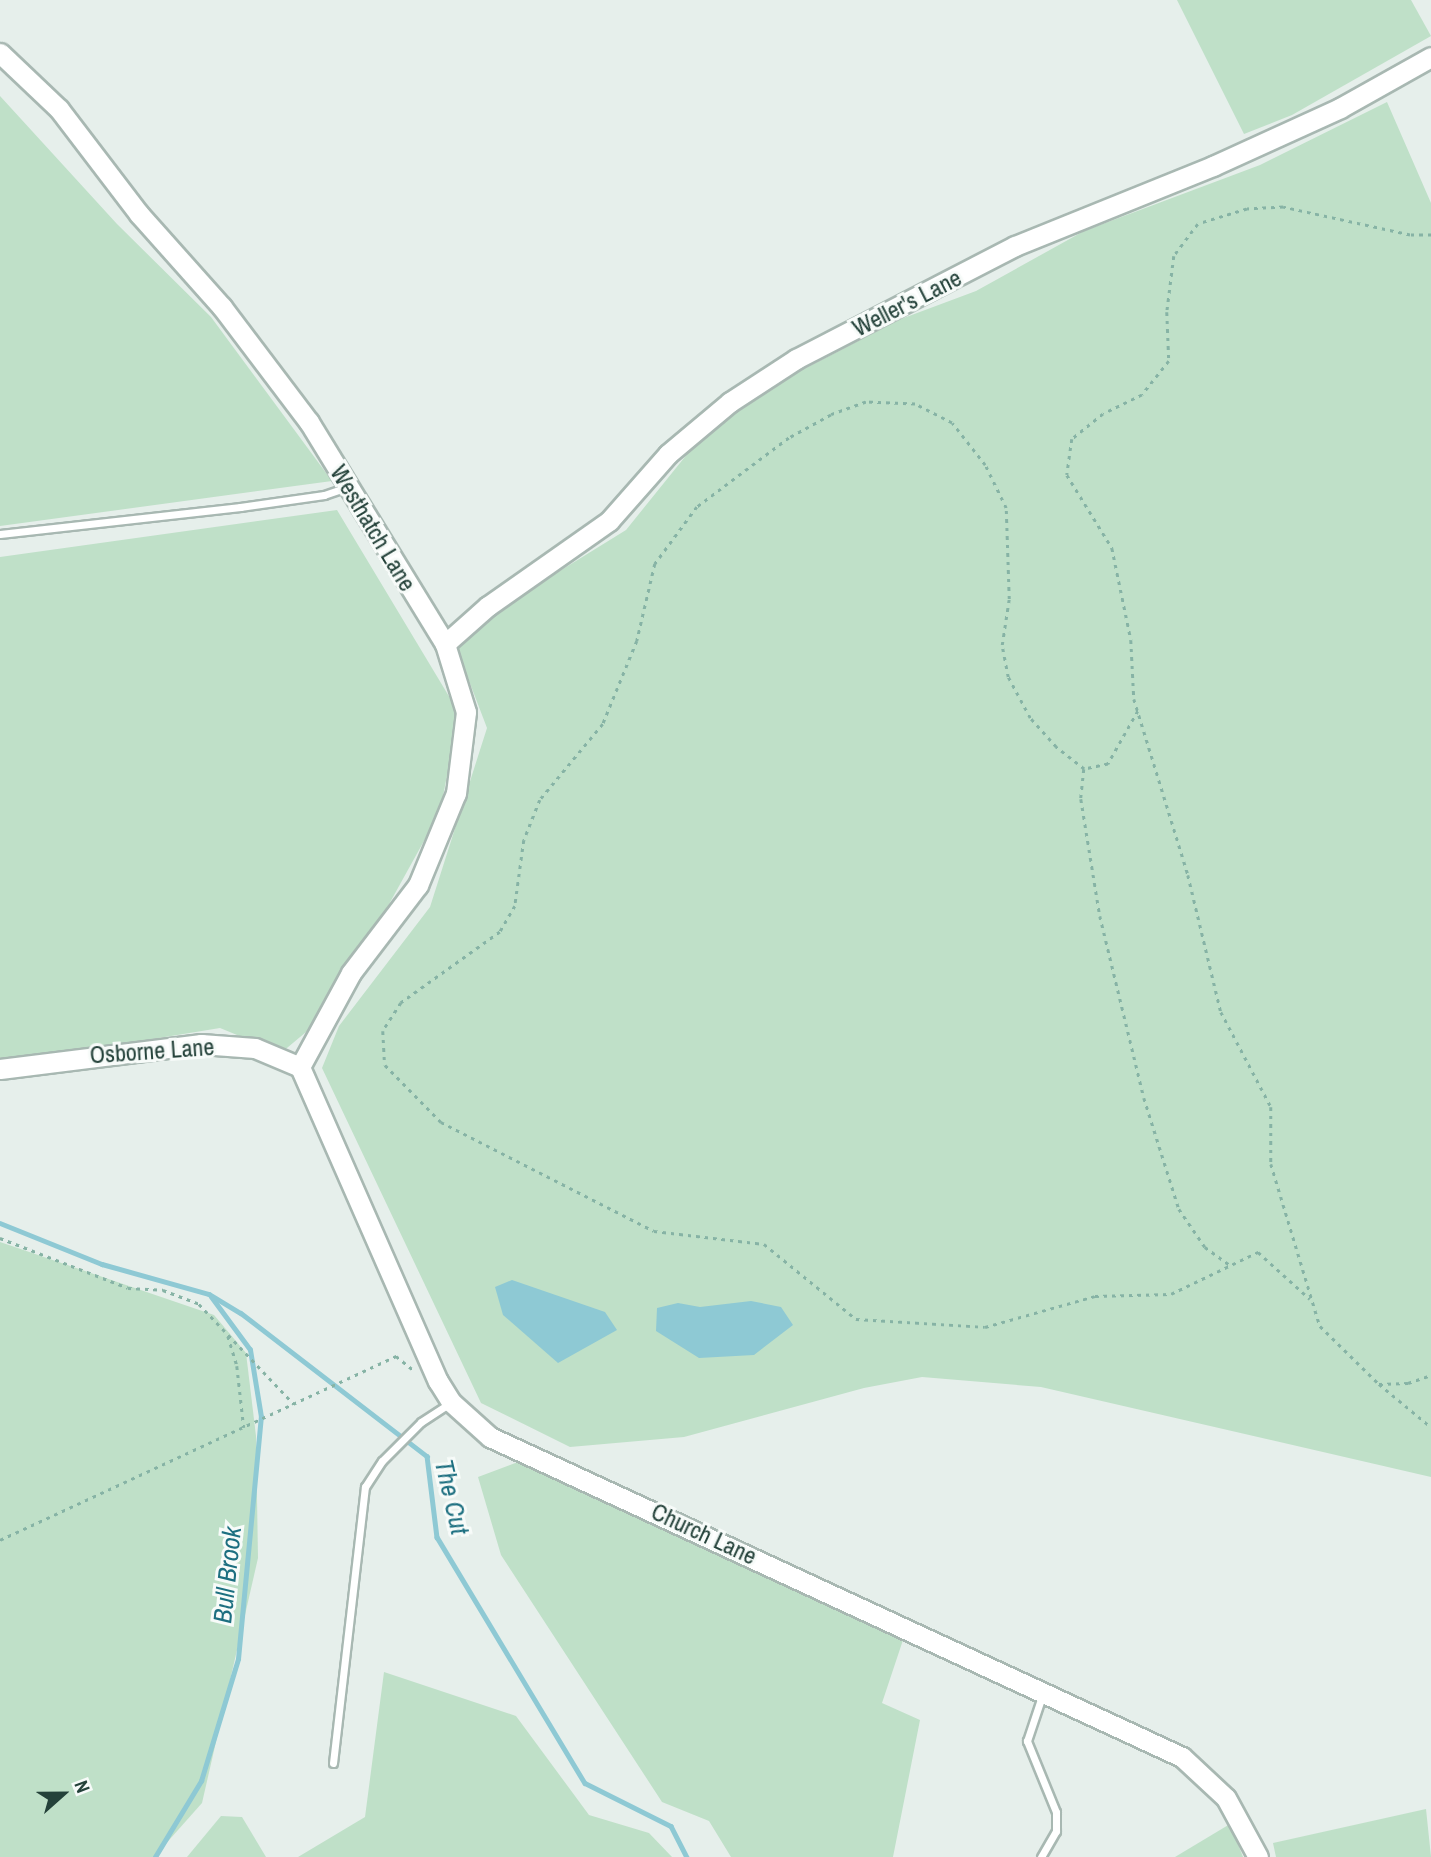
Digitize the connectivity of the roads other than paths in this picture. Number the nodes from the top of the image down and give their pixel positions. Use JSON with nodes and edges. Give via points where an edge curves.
{"nodes":[{"id":1,"x":0,"y":53,"type":"edge"},
{"id":2,"x":1431,"y":57,"type":"edge"},
{"id":3,"x":348,"y":487,"type":"junction"},
{"id":4,"x":0,"y":534,"type":"edge"},
{"id":5,"x":444,"y":644,"type":"junction"},
{"id":6,"x":300,"y":1067,"type":"junction"},
{"id":7,"x":0,"y":1069,"type":"edge"},
{"id":8,"x":451,"y":1402,"type":"junction"},
{"id":9,"x":1044,"y":1693,"type":"junction"},
{"id":10,"x":333,"y":1763,"type":"dead end"},
{"id":11,"x":1041,"y":1857,"type":"edge"},
{"id":12,"x":1258,"y":1857,"type":"edge"}],
"edges":[{"from":1,"to":3,"type":"street","name":"Westhatch Lane","via":[[59,108],[139,214],[222,307],[309,422]]},
{"from":2,"to":5,"type":"street","name":"Weller's Lane","via":[[1315,119],[1015,246],[796,359],[730,402],[668,454],[610,521],[488,606]]},
{"from":3,"to":4,"type":"lane","via":[[240,507]]},
{"from":3,"to":5,"type":"street","name":"Westhatch Lane"},
{"from":5,"to":6,"type":"street","name":"Westhatch Lane","via":[[466,712],[456,793],[418,885],[351,973]]},
{"from":6,"to":7,"type":"street","name":"Osborne Lane","via":[[255,1048],[201,1044]]},
{"from":6,"to":8,"type":"street","name":"Church Lane"},
{"from":8,"to":9,"type":"street","name":"Church Lane","via":[[490,1437]]},
{"from":8,"to":10,"type":"lane","via":[[421,1422],[382,1461],[365,1487]]},
{"from":9,"to":11,"type":"lane","via":[[1027,1741],[1056,1812],[1056,1831]]},
{"from":9,"to":12,"type":"street","name":"Church Lane","via":[[1181,1757],[1226,1798]]}]}
